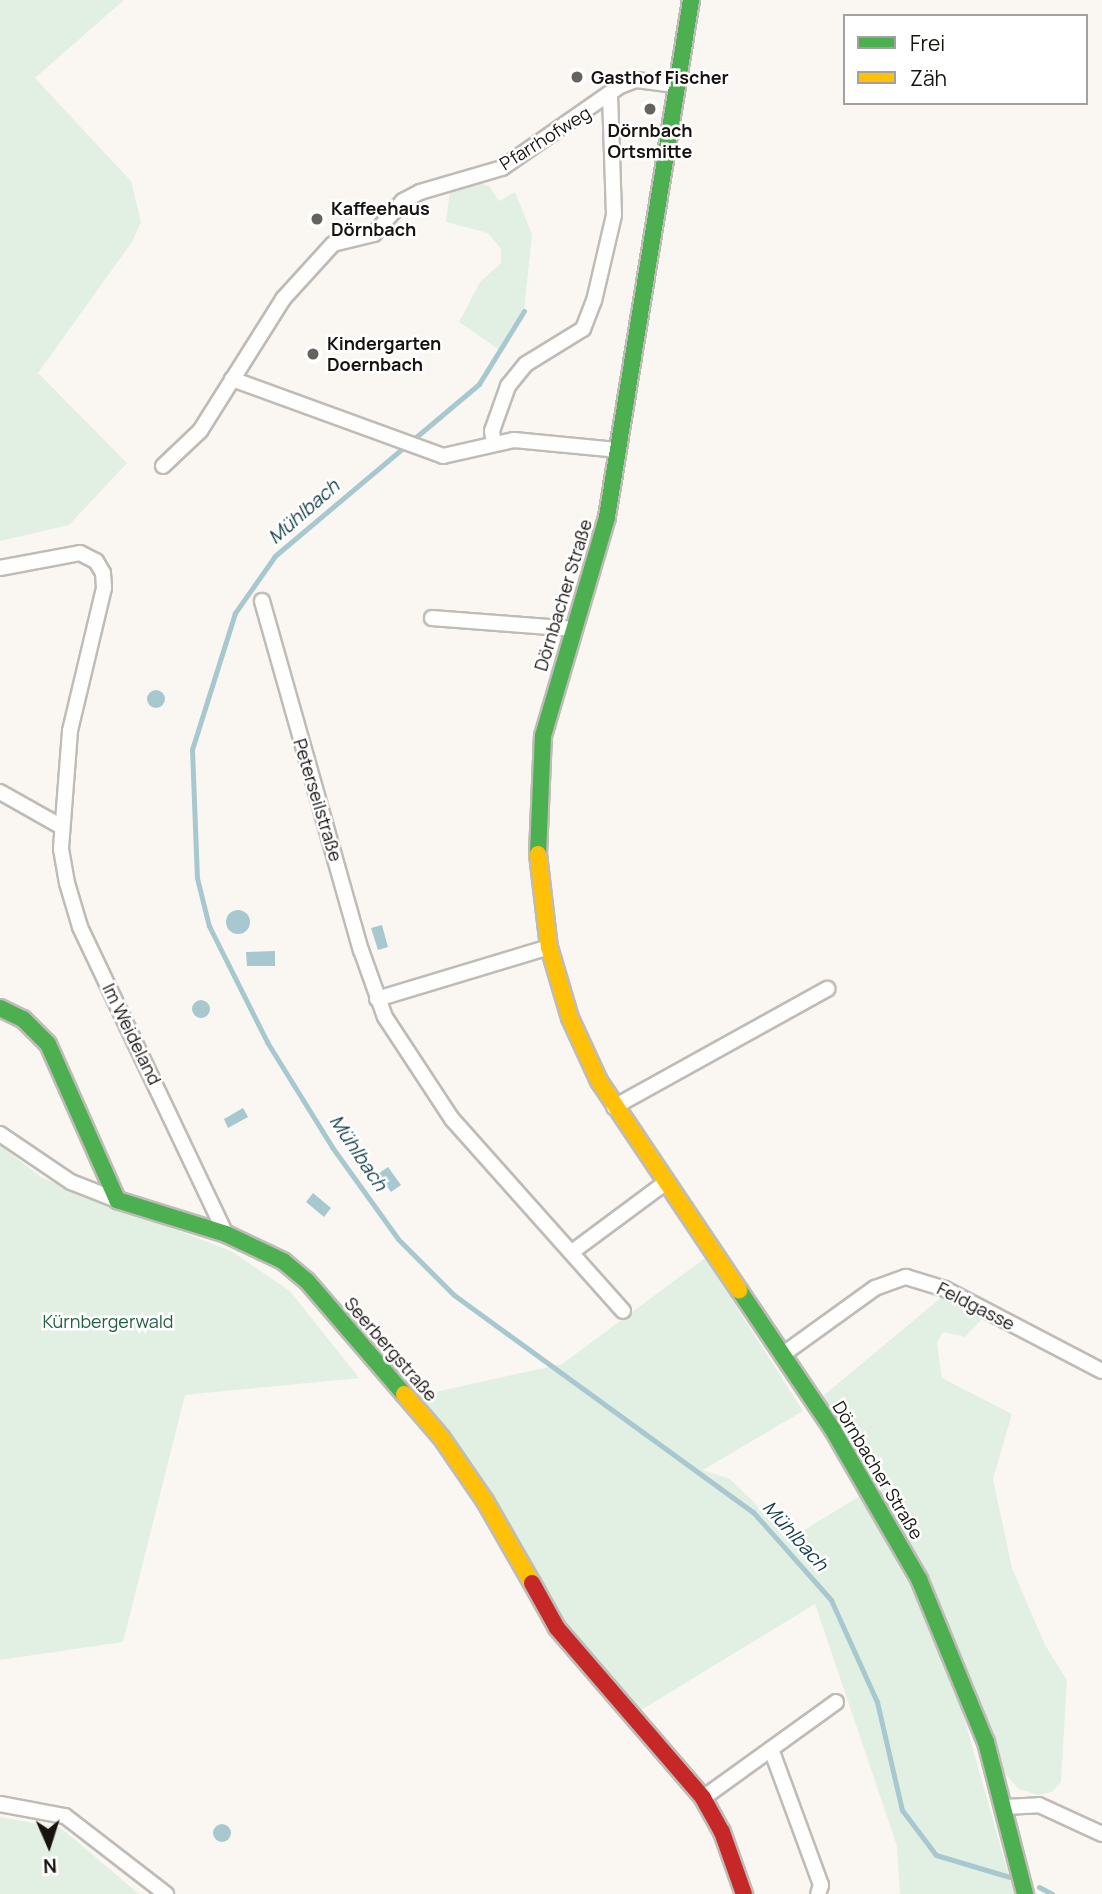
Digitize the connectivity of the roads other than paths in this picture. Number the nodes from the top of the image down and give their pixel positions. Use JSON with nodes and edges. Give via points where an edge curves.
{"nodes":[{"id":1,"x":691,"y":0,"type":"edge"},
{"id":2,"x":676,"y":85,"type":"junction"},
{"id":3,"x":610,"y":97,"type":"junction"},
{"id":4,"x":232,"y":379,"type":"junction"},
{"id":5,"x":494,"y":443,"type":"junction"},
{"id":6,"x":617,"y":450,"type":"junction"},
{"id":7,"x":163,"y":466,"type":"dead end"},
{"id":8,"x":0,"y":568,"type":"edge"},
{"id":9,"x":261,"y":601,"type":"dead end"},
{"id":10,"x":432,"y":618,"type":"dead end"},
{"id":11,"x":575,"y":629,"type":"junction"},
{"id":12,"x":0,"y":792,"type":"edge"},
{"id":13,"x":62,"y":827,"type":"junction"},
{"id":14,"x":550,"y":947,"type":"junction"},
{"id":15,"x":827,"y":989,"type":"dead end"},
{"id":16,"x":377,"y":999,"type":"junction"},
{"id":17,"x":0,"y":1008,"type":"edge"},
{"id":18,"x":614,"y":1107,"type":"junction"},
{"id":19,"x":0,"y":1134,"type":"edge"},
{"id":20,"x":665,"y":1183,"type":"junction"},
{"id":21,"x":117,"y":1200,"type":"junction"},
{"id":22,"x":226,"y":1234,"type":"junction"},
{"id":23,"x":572,"y":1252,"type":"junction"},
{"id":24,"x":623,"y":1311,"type":"dead end"},
{"id":25,"x":782,"y":1355,"type":"junction"},
{"id":26,"x":1101,"y":1369,"type":"edge"},
{"id":27,"x":836,"y":1702,"type":"dead end"},
{"id":28,"x":771,"y":1749,"type":"junction"},
{"id":29,"x":704,"y":1798,"type":"junction"},
{"id":30,"x":0,"y":1804,"type":"edge"},
{"id":31,"x":1005,"y":1807,"type":"junction"},
{"id":32,"x":1102,"y":1833,"type":"edge"},
{"id":33,"x":166,"y":1894,"type":"edge"},
{"id":34,"x":744,"y":1894,"type":"edge"},
{"id":35,"x":818,"y":1894,"type":"edge"},
{"id":36,"x":1025,"y":1894,"type":"edge"}],
"edges":[{"from":1,"to":2,"type":"street","name":"Dörnbacher Straße"},
{"from":2,"to":3,"type":"street","name":"Pfarrhofweg","via":[[636,80],[620,86]]},
{"from":2,"to":6,"type":"street","name":"Dörnbacher Straße"},
{"from":3,"to":4,"type":"street","name":"Pfarrhofweg","via":[[502,168],[420,192],[403,201],[374,234],[333,244],[283,299]]},
{"from":3,"to":5,"type":"street","name":"Pfarrhofweg","via":[[614,215],[594,301],[583,329],[526,364],[508,386],[492,431]]},
{"from":4,"to":5,"type":"street","via":[[420,451],[461,455]]},
{"from":4,"to":7,"type":"street","name":"Pfarrhofweg","via":[[201,430]]},
{"from":5,"to":6,"type":"street","via":[[514,440]]},
{"from":6,"to":11,"type":"street","name":"Dörnbacher Straße","via":[[598,556]]},
{"from":8,"to":13,"type":"street","name":"Im Weideland","via":[[80,553],[96,561],[103,573],[104,588],[70,731]]},
{"from":9,"to":16,"type":"street","name":"Peterseilstraße"},
{"from":10,"to":11,"type":"street"},
{"from":11,"to":14,"type":"street","name":"Dörnbacher Straße","via":[[548,714],[537,790],[537,848]]},
{"from":12,"to":13,"type":"street"},
{"from":13,"to":22,"type":"street","name":"Im Weideland","via":[[66,883],[80,927]]},
{"from":14,"to":16,"type":"street"},
{"from":14,"to":18,"type":"street","name":"Dörnbacher Straße","via":[[570,1018]]},
{"from":15,"to":18,"type":"street"},
{"from":16,"to":23,"type":"street","name":"Peterseilstraße","via":[[404,1051],[452,1119]]},
{"from":17,"to":21,"type":"street","via":[[23,1019],[48,1044]]},
{"from":18,"to":20,"type":"street","name":"Dörnbacher Straße"},
{"from":19,"to":21,"type":"street","via":[[71,1182]]},
{"from":20,"to":23,"type":"street"},
{"from":20,"to":25,"type":"street","name":"Dörnbacher Straße"},
{"from":21,"to":22,"type":"street","name":"Seerbergstraße"},
{"from":22,"to":29,"type":"street","name":"Seerbergstraße","via":[[272,1254],[307,1281],[425,1418],[485,1500],[557,1628]]},
{"from":23,"to":24,"type":"street","name":"Peterseilstraße"},
{"from":25,"to":26,"type":"street","name":"Feldgasse","via":[[875,1287],[906,1278],[945,1289]]},
{"from":25,"to":31,"type":"street","name":"Dörnbacher Straße","via":[[871,1490],[919,1580],[964,1682]]},
{"from":27,"to":28,"type":"street"},
{"from":28,"to":29,"type":"street"},
{"from":28,"to":35,"type":"street","via":[[821,1885]]},
{"from":29,"to":34,"type":"street","name":"Seerbergstraße","via":[[722,1832]]},
{"from":30,"to":33,"type":"street","via":[[65,1816]]},
{"from":31,"to":32,"type":"street","via":[[1039,1805]]},
{"from":31,"to":36,"type":"street","name":"Dörnbacher Straße"}]}
